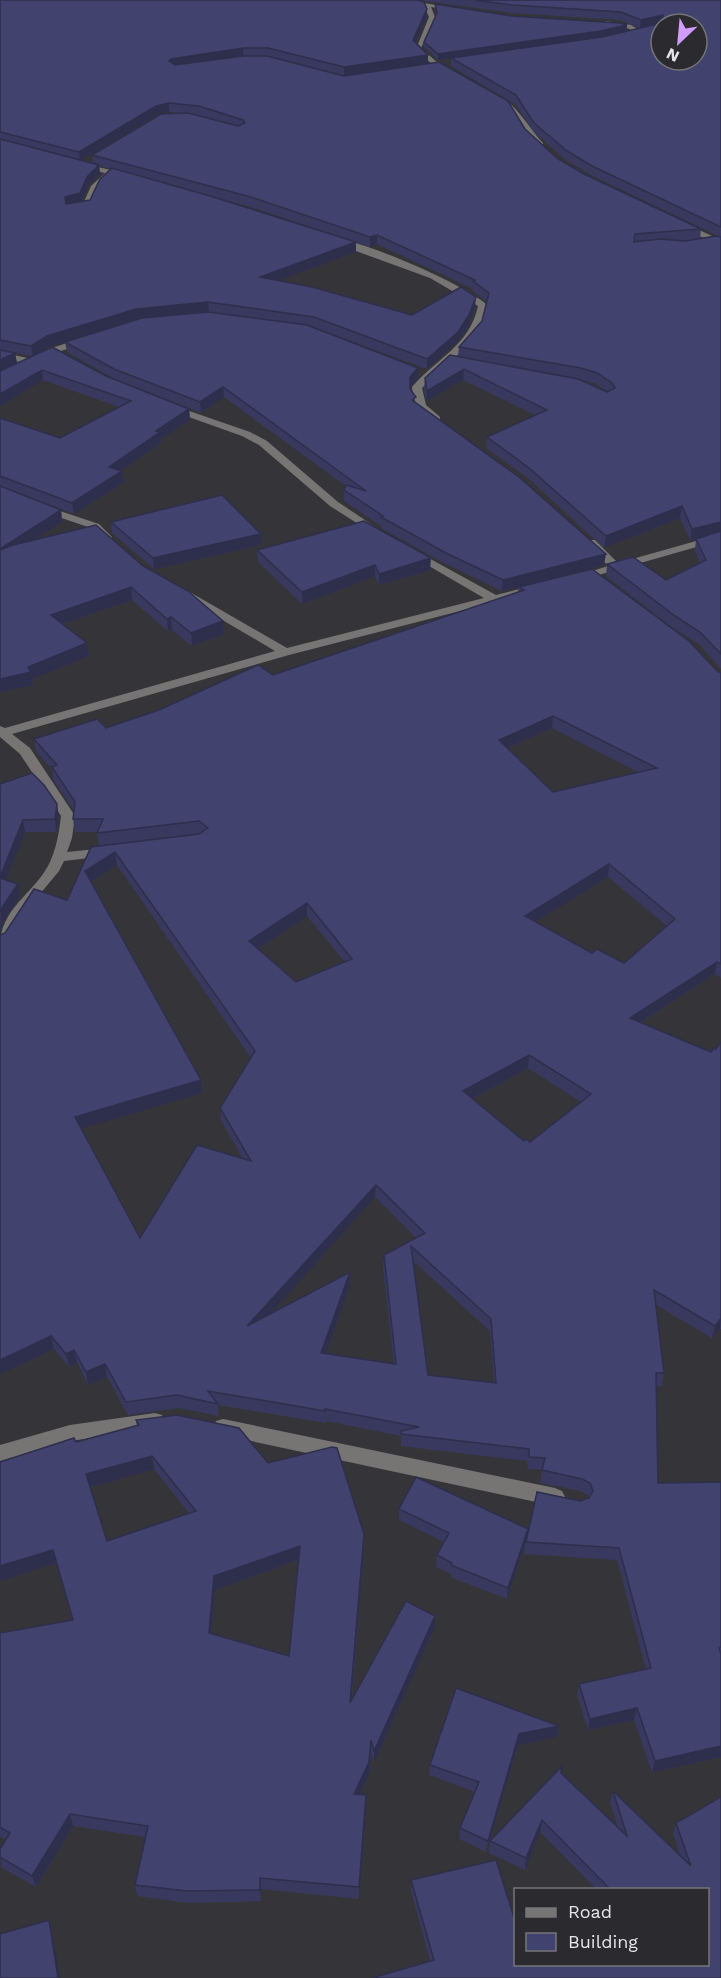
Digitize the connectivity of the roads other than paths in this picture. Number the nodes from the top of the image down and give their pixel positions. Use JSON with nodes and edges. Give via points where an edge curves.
{"nodes":[{"id":1,"x":405,"y":0,"type":"edge"},
{"id":2,"x":417,"y":3,"type":"junction"},
{"id":3,"x":490,"y":14,"type":"edge"},
{"id":4,"x":598,"y":23,"type":"edge"},
{"id":5,"x":649,"y":29,"type":"edge"},
{"id":6,"x":461,"y":78,"type":"edge"},
{"id":7,"x":481,"y":89,"type":"edge"},
{"id":8,"x":546,"y":150,"type":"edge"},
{"id":9,"x":91,"y":159,"type":"edge"},
{"id":10,"x":70,"y":162,"type":"edge"},
{"id":11,"x":81,"y":165,"type":"junction"},
{"id":12,"x":111,"y":172,"type":"junction"},
{"id":13,"x":133,"y":177,"type":"edge"},
{"id":14,"x":71,"y":210,"type":"edge"},
{"id":15,"x":676,"y":223,"type":"edge"},
{"id":16,"x":324,"y":237,"type":"edge"},
{"id":17,"x":718,"y":242,"type":"edge"},
{"id":18,"x":695,"y":244,"type":"edge"},
{"id":19,"x":92,"y":337,"type":"edge"},
{"id":20,"x":52,"y":351,"type":"junction"},
{"id":21,"x":0,"y":355,"type":"edge"},
{"id":22,"x":71,"y":359,"type":"edge"},
{"id":23,"x":446,"y":360,"type":"junction"},
{"id":24,"x":34,"y":362,"type":"junction"},
{"id":25,"x":457,"y":362,"type":"edge"},
{"id":26,"x":17,"y":369,"type":"edge"},
{"id":27,"x":419,"y":372,"type":"edge"},
{"id":28,"x":429,"y":376,"type":"junction"},
{"id":29,"x":158,"y":403,"type":"edge"},
{"id":30,"x":450,"y":428,"type":"edge"},
{"id":31,"x":33,"y":504,"type":"edge"},
{"id":32,"x":580,"y":532,"type":"edge"},
{"id":33,"x":384,"y":536,"type":"edge"},
{"id":34,"x":721,"y":537,"type":"edge"},
{"id":35,"x":405,"y":547,"type":"edge"},
{"id":36,"x":119,"y":549,"type":"edge"},
{"id":37,"x":616,"y":567,"type":"junction"},
{"id":38,"x":560,"y":582,"type":"edge"},
{"id":39,"x":170,"y":585,"type":"edge"},
{"id":40,"x":539,"y":588,"type":"edge"},
{"id":41,"x":495,"y":598,"type":"junction"},
{"id":42,"x":285,"y":652,"type":"junction"},
{"id":43,"x":1,"y":732,"type":"edge"},
{"id":44,"x":117,"y":850,"type":"edge"},
{"id":45,"x":58,"y":857,"type":"junction"},
{"id":46,"x":0,"y":941,"type":"edge"},
{"id":47,"x":168,"y":1419,"type":"edge"},
{"id":48,"x":202,"y":1423,"type":"edge"},
{"id":49,"x":0,"y":1453,"type":"edge"},
{"id":50,"x":579,"y":1502,"type":"edge"}],
"edges":[{"from":1,"to":2,"type":"street"},
{"from":2,"to":3,"type":"street"},
{"from":2,"to":6,"type":"street","via":[[428,7],[432,17],[418,48]]},
{"from":4,"to":5,"type":"street","via":[[629,26],[634,33]]},
{"from":7,"to":8,"type":"street","via":[[512,107],[529,134]]},
{"from":9,"to":11,"type":"street"},
{"from":10,"to":11,"type":"street"},
{"from":11,"to":12,"type":"street"},
{"from":12,"to":13,"type":"street"},
{"from":12,"to":14,"type":"street","via":[[95,185],[86,206]]},
{"from":15,"to":17,"type":"street"},
{"from":16,"to":23,"type":"street","via":[[460,289],[483,305],[478,326],[465,345]]},
{"from":17,"to":18,"type":"street"},
{"from":19,"to":20,"type":"street"},
{"from":20,"to":22,"type":"street"},
{"from":20,"to":24,"type":"street"},
{"from":21,"to":24,"type":"street"},
{"from":23,"to":25,"type":"street"},
{"from":23,"to":28,"type":"street"},
{"from":24,"to":26,"type":"street"},
{"from":27,"to":28,"type":"street"},
{"from":28,"to":30,"type":"street","via":[[417,387],[417,399],[424,410]]},
{"from":29,"to":33,"type":"street","via":[[263,443],[334,504]]},
{"from":31,"to":36,"type":"street","via":[[95,526]]},
{"from":32,"to":37,"type":"street"},
{"from":34,"to":37,"type":"street"},
{"from":35,"to":41,"type":"street"},
{"from":37,"to":38,"type":"street","via":[[597,577]]},
{"from":39,"to":42,"type":"street"},
{"from":40,"to":41,"type":"street"},
{"from":41,"to":42,"type":"street"},
{"from":42,"to":43,"type":"street"},
{"from":43,"to":45,"type":"street","via":[[25,751],[68,816]]},
{"from":44,"to":45,"type":"street"},
{"from":45,"to":46,"type":"street"},
{"from":47,"to":49,"type":"street","via":[[70,1433]]},
{"from":48,"to":50,"type":"street"}]}
